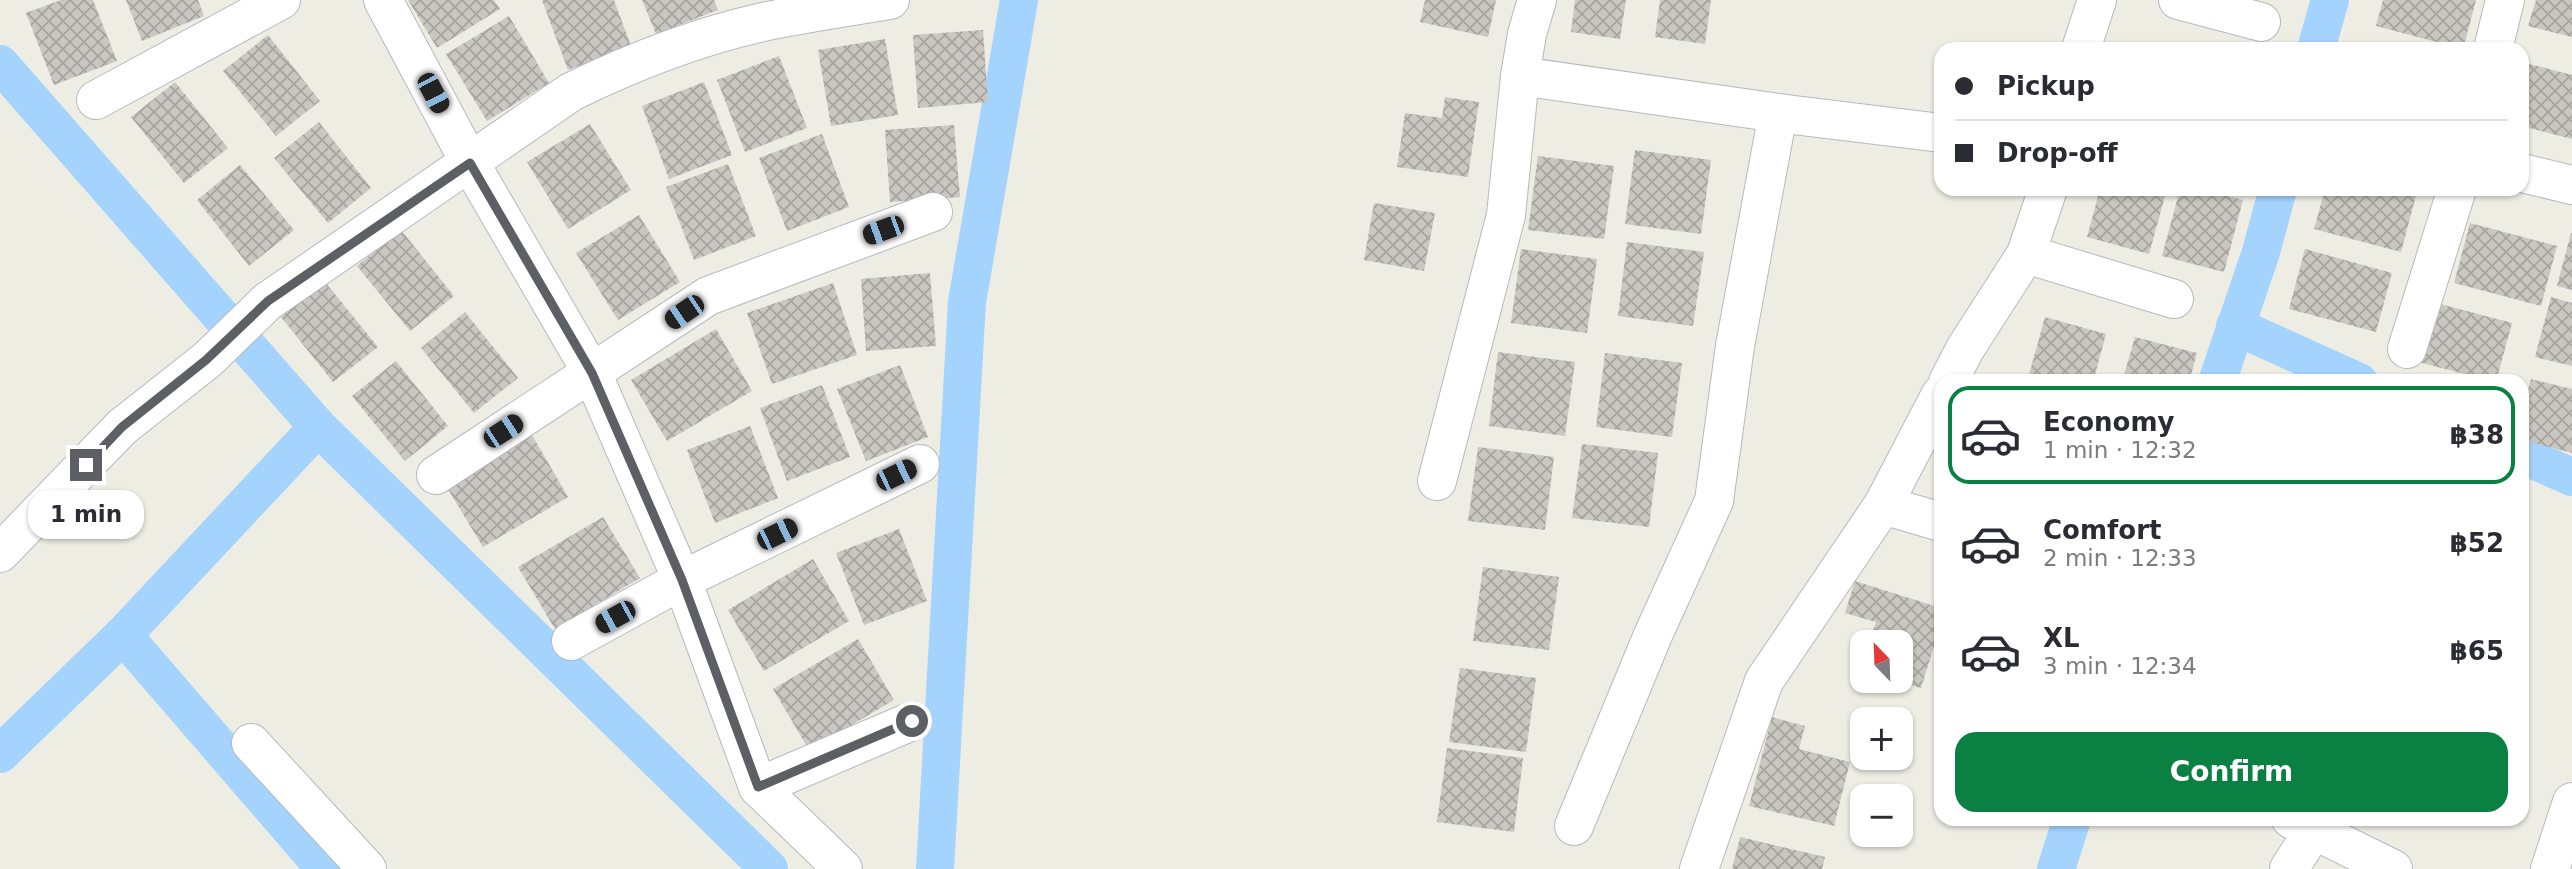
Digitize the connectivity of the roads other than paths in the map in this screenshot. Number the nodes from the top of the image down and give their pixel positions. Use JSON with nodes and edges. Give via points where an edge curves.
{"nodes":[{"id":1,"x":281,"y":0,"type":"edge"},
{"id":2,"x":383,"y":0,"type":"edge"},
{"id":3,"x":891,"y":0,"type":"edge"},
{"id":4,"x":2097,"y":0,"type":"edge"},
{"id":5,"x":2178,"y":0,"type":"edge"},
{"id":6,"x":2505,"y":0,"type":"edge"},
{"id":7,"x":1532,"y":17,"type":"edge"},
{"id":8,"x":2261,"y":22,"type":"dead end"},
{"id":9,"x":2083,"y":42,"type":"edge"},
{"id":10,"x":2495,"y":42,"type":"edge"},
{"id":11,"x":1520,"y":76,"type":"junction"},
{"id":12,"x":96,"y":100,"type":"dead end"},
{"id":13,"x":1778,"y":113,"type":"junction"},
{"id":14,"x":1934,"y":132,"type":"edge"},
{"id":15,"x":470,"y":163,"type":"junction"},
{"id":16,"x":2529,"y":175,"type":"edge"},
{"id":17,"x":2572,"y":185,"type":"edge"},
{"id":18,"x":2046,"y":196,"type":"edge"},
{"id":19,"x":2455,"y":196,"type":"edge"},
{"id":20,"x":933,"y":212,"type":"dead end"},
{"id":21,"x":2026,"y":254,"type":"junction"},
{"id":22,"x":2174,"y":299,"type":"dead end"},
{"id":23,"x":2407,"y":349,"type":"dead end"},
{"id":24,"x":592,"y":373,"type":"junction"},
{"id":25,"x":1952,"y":374,"type":"edge"},
{"id":26,"x":1934,"y":407,"type":"edge"},
{"id":27,"x":920,"y":464,"type":"dead end"},
{"id":28,"x":436,"y":475,"type":"dead end"},
{"id":29,"x":1437,"y":481,"type":"dead end"},
{"id":30,"x":1883,"y":505,"type":"junction"},
{"id":31,"x":1934,"y":520,"type":"edge"},
{"id":32,"x":0,"y":553,"type":"edge"},
{"id":33,"x":682,"y":580,"type":"junction"},
{"id":34,"x":571,"y":641,"type":"dead end"},
{"id":35,"x":912,"y":721,"type":"dead end"},
{"id":36,"x":251,"y":743,"type":"dead end"},
{"id":37,"x":758,"y":787,"type":"junction"},
{"id":38,"x":2572,"y":802,"type":"edge"},
{"id":39,"x":1574,"y":825,"type":"dead end"},
{"id":40,"x":2302,"y":826,"type":"edge"},
{"id":41,"x":2304,"y":826,"type":"edge"},
{"id":42,"x":367,"y":869,"type":"edge"},
{"id":43,"x":844,"y":869,"type":"edge"},
{"id":44,"x":1699,"y":869,"type":"edge"},
{"id":45,"x":2289,"y":869,"type":"edge"},
{"id":46,"x":2393,"y":869,"type":"edge"},
{"id":47,"x":2550,"y":869,"type":"edge"}],
"edges":[{"from":1,"to":12,"type":"street"},
{"from":2,"to":15,"type":"street"},
{"from":3,"to":15,"type":"street","via":[[762,23],[618,69],[571,92]]},
{"from":4,"to":9,"type":"street"},
{"from":5,"to":8,"type":"street"},
{"from":6,"to":10,"type":"street"},
{"from":7,"to":11,"type":"street"},
{"from":11,"to":13,"type":"street"},
{"from":11,"to":29,"type":"street","via":[[1506,215]]},
{"from":13,"to":14,"type":"street"},
{"from":13,"to":39,"type":"street","via":[[1735,346],[1714,501]]},
{"from":15,"to":24,"type":"street"},
{"from":15,"to":32,"type":"street","via":[[268,301],[206,360],[122,427]]},
{"from":16,"to":17,"type":"street"},
{"from":18,"to":21,"type":"street"},
{"from":19,"to":23,"type":"street"},
{"from":20,"to":24,"type":"street","via":[[708,296]]},
{"from":21,"to":22,"type":"street"},
{"from":21,"to":25,"type":"street"},
{"from":24,"to":28,"type":"street"},
{"from":24,"to":33,"type":"street"},
{"from":26,"to":30,"type":"street"},
{"from":27,"to":33,"type":"street"},
{"from":30,"to":31,"type":"street"},
{"from":30,"to":44,"type":"street","via":[[1764,681]]},
{"from":33,"to":34,"type":"street"},
{"from":33,"to":37,"type":"street"},
{"from":35,"to":37,"type":"street"},
{"from":36,"to":42,"type":"street"},
{"from":37,"to":43,"type":"street"},
{"from":38,"to":47,"type":"street"},
{"from":40,"to":45,"type":"street"},
{"from":41,"to":46,"type":"street"}]}
